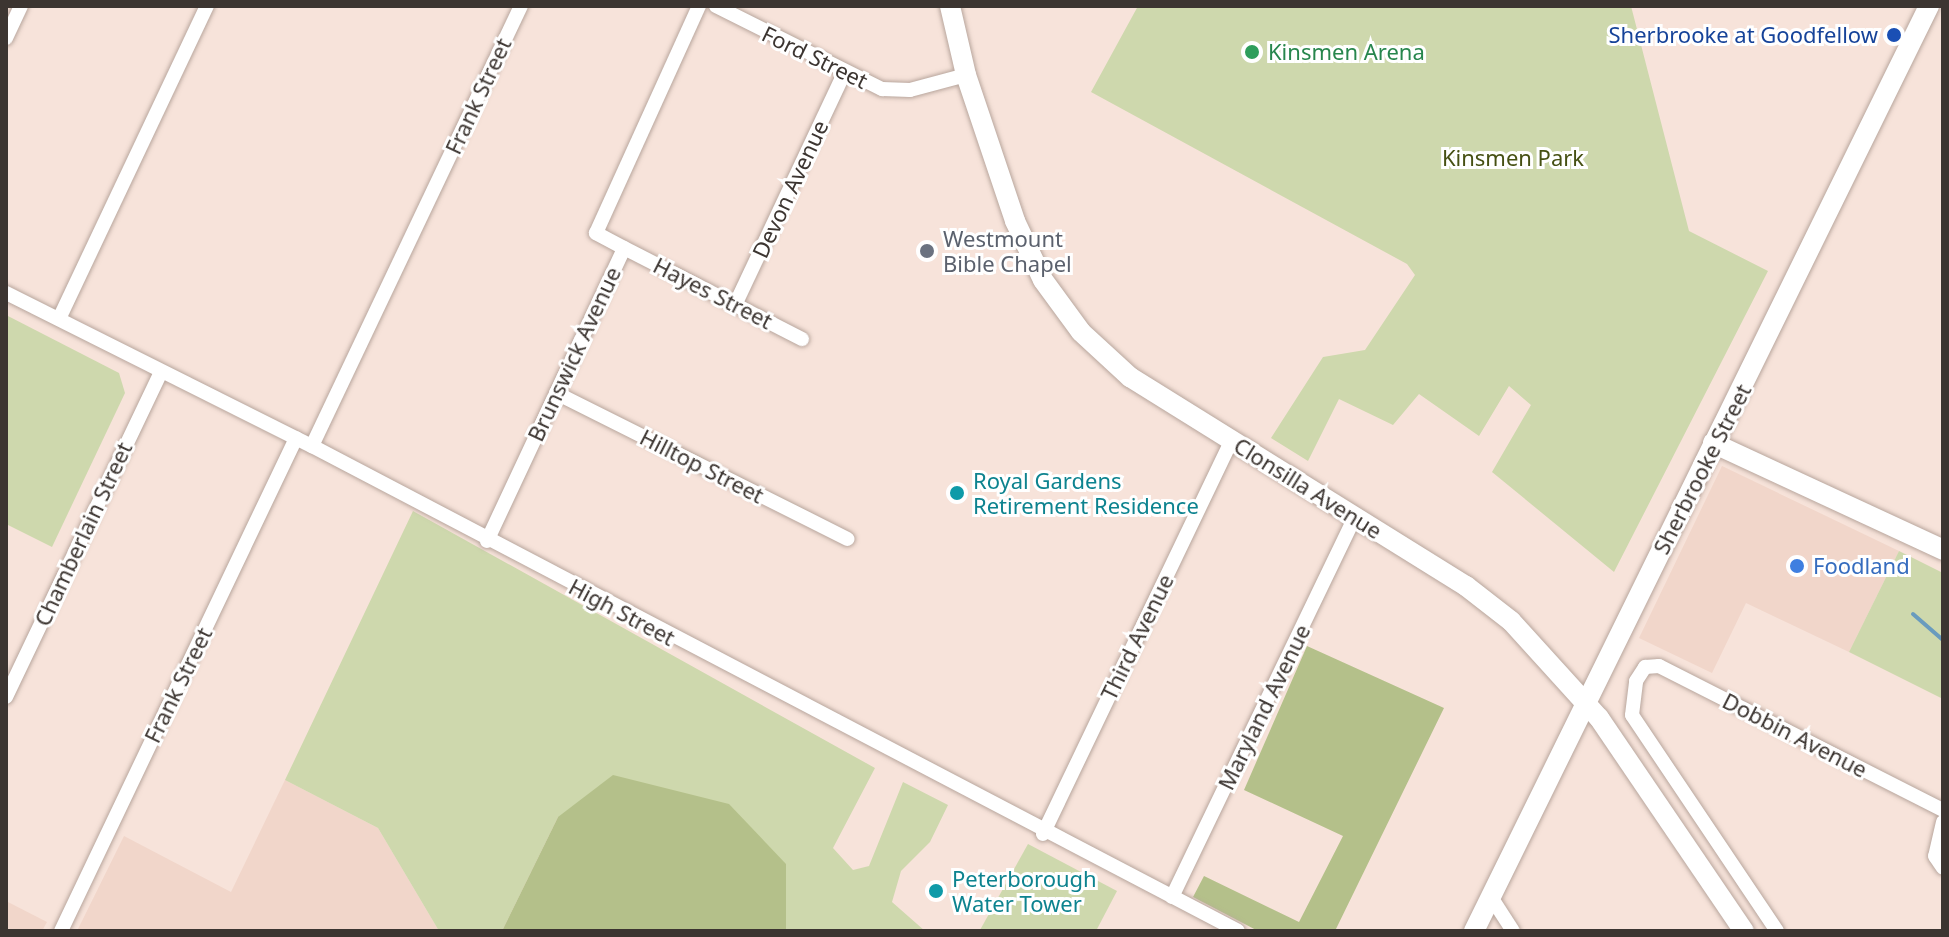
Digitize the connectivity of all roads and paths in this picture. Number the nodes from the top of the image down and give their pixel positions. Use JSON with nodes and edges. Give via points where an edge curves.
{"nodes":[{"id":1,"x":21,"y":6,"type":"edge"},
{"id":2,"x":207,"y":6,"type":"edge"},
{"id":3,"x":521,"y":6,"type":"edge"},
{"id":4,"x":699,"y":6,"type":"edge"},
{"id":5,"x":716,"y":6,"type":"edge"},
{"id":6,"x":950,"y":6,"type":"edge"},
{"id":7,"x":1931,"y":6,"type":"edge"},
{"id":8,"x":1943,"y":11,"type":"edge"},
{"id":9,"x":7,"y":32,"type":"edge"},
{"id":10,"x":844,"y":74,"type":"junction"},
{"id":11,"x":966,"y":75,"type":"junction"},
{"id":12,"x":624,"y":248,"type":"junction"},
{"id":13,"x":6,"y":293,"type":"edge"},
{"id":14,"x":736,"y":303,"type":"junction"},
{"id":15,"x":59,"y":319,"type":"junction"},
{"id":16,"x":802,"y":339,"type":"dead end"},
{"id":17,"x":161,"y":372,"type":"junction"},
{"id":18,"x":556,"y":393,"type":"junction"},
{"id":19,"x":1716,"y":437,"type":"junction"},
{"id":20,"x":296,"y":438,"type":"junction"},
{"id":21,"x":1231,"y":441,"type":"junction"},
{"id":22,"x":312,"y":446,"type":"junction"},
{"id":23,"x":1355,"y":517,"type":"junction"},
{"id":24,"x":847,"y":539,"type":"dead end"},
{"id":25,"x":487,"y":541,"type":"junction"},
{"id":26,"x":1943,"y":550,"type":"edge"},
{"id":27,"x":6,"y":697,"type":"edge"},
{"id":28,"x":1587,"y":702,"type":"junction"},
{"id":29,"x":1943,"y":810,"type":"edge"},
{"id":30,"x":1943,"y":822,"type":"edge"},
{"id":31,"x":1043,"y":834,"type":"junction"},
{"id":32,"x":1943,"y":868,"type":"edge"},
{"id":33,"x":1172,"y":897,"type":"junction"},
{"id":34,"x":1491,"y":897,"type":"junction"},
{"id":35,"x":61,"y":931,"type":"edge"},
{"id":36,"x":1238,"y":931,"type":"edge"},
{"id":37,"x":1474,"y":931,"type":"edge"},
{"id":38,"x":1513,"y":931,"type":"edge"},
{"id":39,"x":1744,"y":931,"type":"edge"},
{"id":40,"x":1777,"y":931,"type":"edge"}],
"edges":[{"from":1,"to":9,"type":"street"},
{"from":2,"to":15,"type":"street"},
{"from":3,"to":22,"type":"street","name":"Frank Street"},
{"from":4,"to":12,"type":"street","name":"Brunswick Avenue","via":[[596,233]]},
{"from":5,"to":10,"type":"street","name":"Ford Street"},
{"from":6,"to":11,"type":"main road","name":"Clonsilla Avenue"},
{"from":7,"to":8,"type":"street"},
{"from":7,"to":19,"type":"main road","name":"Sherbrooke Street"},
{"from":10,"to":11,"type":"street","name":"Ford Street","via":[[882,89],[910,90]]},
{"from":10,"to":14,"type":"street","name":"Devon Avenue"},
{"from":11,"to":21,"type":"main road","name":"Clonsilla Avenue","via":[[1015,221],[1063,309],[1130,377]]},
{"from":12,"to":14,"type":"street","name":"Hayes Street"},
{"from":12,"to":18,"type":"street","name":"Brunswick Avenue"},
{"from":13,"to":15,"type":"street","name":"High Street"},
{"from":14,"to":16,"type":"street","name":"Hayes Street"},
{"from":15,"to":17,"type":"street","name":"High Street"},
{"from":17,"to":20,"type":"street","name":"High Street"},
{"from":17,"to":27,"type":"street","name":"Chamberlain Street"},
{"from":18,"to":24,"type":"street","name":"Hilltop Street"},
{"from":18,"to":25,"type":"street","name":"Brunswick Avenue"},
{"from":19,"to":26,"type":"main road","via":[[1771,459],[1776,470]]},
{"from":19,"to":28,"type":"main road","name":"Sherbrooke Street"},
{"from":20,"to":22,"type":"street","name":"High Street"},
{"from":20,"to":35,"type":"street","name":"Frank Street"},
{"from":21,"to":23,"type":"main road","name":"Clonsilla Avenue"},
{"from":21,"to":31,"type":"street","name":"Third Avenue"},
{"from":22,"to":25,"type":"street","name":"High Street"},
{"from":23,"to":28,"type":"main road","name":"Clonsilla Avenue","via":[[1511,621]]},
{"from":23,"to":33,"type":"street","name":"Maryland Avenue"},
{"from":25,"to":31,"type":"street","name":"High Street"},
{"from":28,"to":34,"type":"main road","name":"Sherbrooke Street"},
{"from":28,"to":39,"type":"main road","name":"Clonsilla Avenue"},
{"from":29,"to":40,"type":"street","name":"Dobbin Avenue","via":[[1659,666],[1645,667],[1636,681],[1632,715]]},
{"from":30,"to":32,"type":"street","via":[[1935,856]]},
{"from":31,"to":33,"type":"street","name":"High Street"},
{"from":33,"to":36,"type":"street","name":"High Street"},
{"from":34,"to":37,"type":"main road","name":"Sherbrooke Street"},
{"from":34,"to":38,"type":"street"}]}
